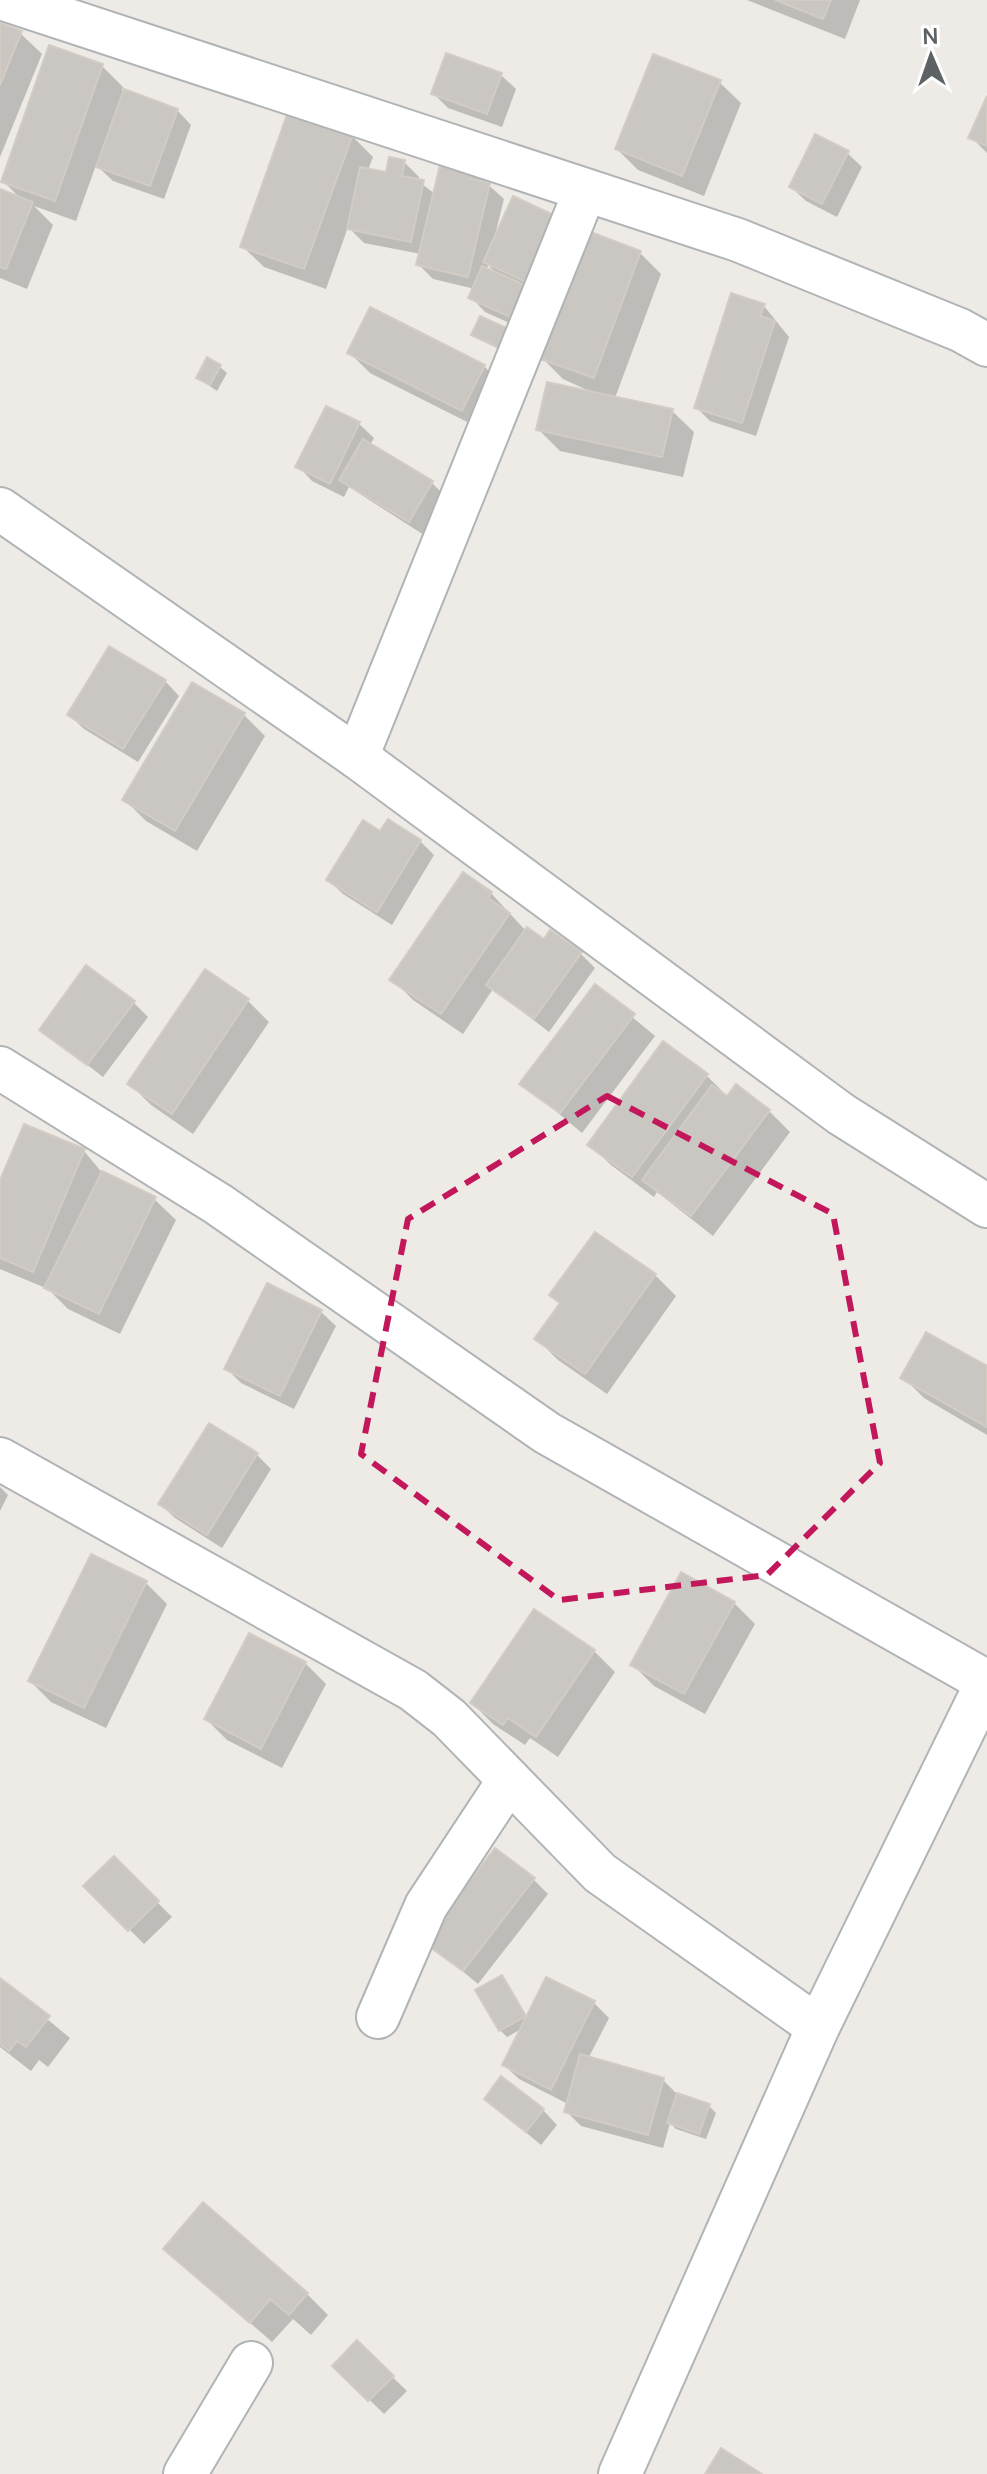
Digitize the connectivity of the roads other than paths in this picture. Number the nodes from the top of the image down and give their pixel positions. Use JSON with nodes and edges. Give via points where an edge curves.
{"nodes":[{"id":1,"x":7,"y":0,"type":"edge"},
{"id":2,"x":585,"y":191,"type":"junction"},
{"id":3,"x":987,"y":345,"type":"edge"},
{"id":4,"x":0,"y":509,"type":"edge"},
{"id":5,"x":357,"y":757,"type":"junction"},
{"id":6,"x":0,"y":1068,"type":"edge"},
{"id":7,"x":987,"y":1206,"type":"edge"},
{"id":8,"x":0,"y":1459,"type":"edge"},
{"id":9,"x":983,"y":1704,"type":"edge"},
{"id":10,"x":509,"y":1780,"type":"junction"},
{"id":11,"x":378,"y":2017,"type":"dead end"},
{"id":12,"x":818,"y":2027,"type":"junction"},
{"id":13,"x":251,"y":2363,"type":"dead end"},
{"id":14,"x":185,"y":2474,"type":"edge"},
{"id":15,"x":620,"y":2474,"type":"edge"}],
"edges":[{"from":1,"to":2,"type":"street"},
{"from":2,"to":3,"type":"street","via":[[738,240]]},
{"from":2,"to":5,"type":"street"},
{"from":4,"to":5,"type":"street"},
{"from":5,"to":7,"type":"street","via":[[841,1114]]},
{"from":6,"to":9,"type":"street","via":[[218,1204],[547,1433]]},
{"from":8,"to":10,"type":"street","via":[[413,1690],[449,1718]]},
{"from":9,"to":12,"type":"street"},
{"from":10,"to":11,"type":"street","via":[[426,1906]]},
{"from":10,"to":12,"type":"street","via":[[600,1873]]},
{"from":12,"to":15,"type":"street"},
{"from":13,"to":14,"type":"street"}]}
